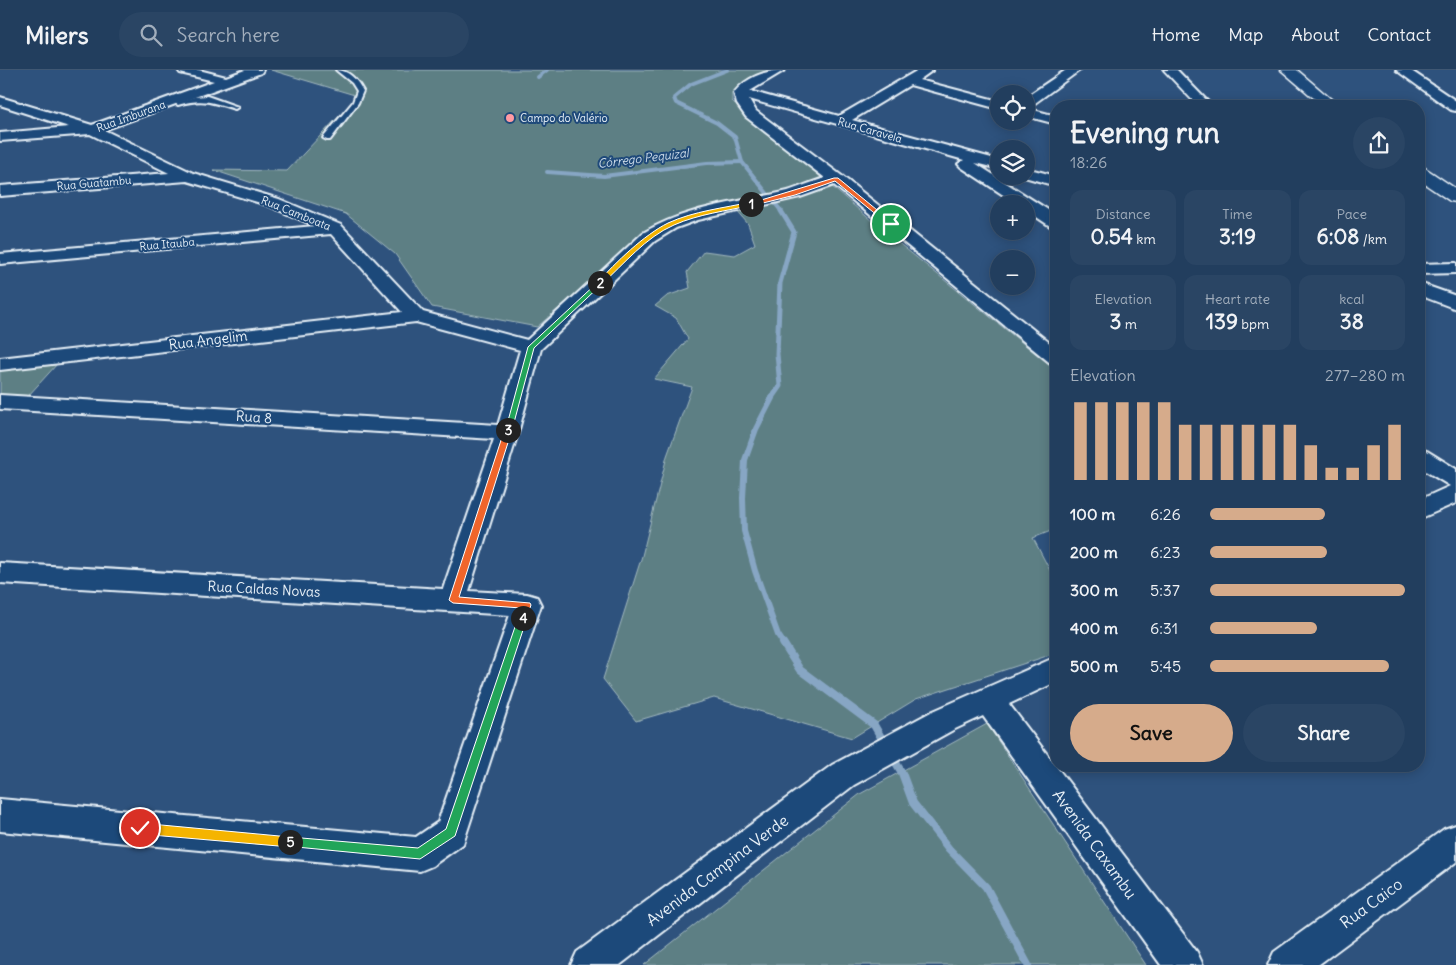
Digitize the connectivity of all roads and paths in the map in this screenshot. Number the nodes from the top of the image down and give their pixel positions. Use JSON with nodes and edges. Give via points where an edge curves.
{"nodes":[{"id":1,"x":184,"y":70,"type":"edge"},
{"id":2,"x":257,"y":70,"type":"edge"},
{"id":3,"x":339,"y":70,"type":"edge"},
{"id":4,"x":779,"y":70,"type":"edge"},
{"id":5,"x":927,"y":70,"type":"edge"},
{"id":6,"x":1074,"y":70,"type":"edge"},
{"id":7,"x":1170,"y":70,"type":"edge"},
{"id":8,"x":1288,"y":70,"type":"edge"},
{"id":9,"x":1402,"y":70,"type":"edge"},
{"id":10,"x":228,"y":81,"type":"junction"},
{"id":11,"x":909,"y":81,"type":"junction"},
{"id":12,"x":741,"y":93,"type":"junction"},
{"id":13,"x":1035,"y":97,"type":"edge"},
{"id":14,"x":1199,"y":100,"type":"edge"},
{"id":15,"x":1325,"y":100,"type":"edge"},
{"id":16,"x":0,"y":101,"type":"edge"},
{"id":17,"x":990,"y":103,"type":"edge"},
{"id":18,"x":1456,"y":106,"type":"edge"},
{"id":19,"x":235,"y":107,"type":"dead end"},
{"id":20,"x":1035,"y":114,"type":"edge"},
{"id":21,"x":1050,"y":118,"type":"edge"},
{"id":22,"x":840,"y":121,"type":"junction"},
{"id":23,"x":99,"y":128,"type":"junction"},
{"id":24,"x":0,"y":137,"type":"edge"},
{"id":25,"x":327,"y":138,"type":"dead end"},
{"id":26,"x":948,"y":152,"type":"junction"},
{"id":27,"x":990,"y":163,"type":"edge"},
{"id":28,"x":1035,"y":175,"type":"edge"},
{"id":29,"x":188,"y":176,"type":"junction"},
{"id":30,"x":1425,"y":176,"type":"edge"},
{"id":31,"x":1050,"y":179,"type":"edge"},
{"id":32,"x":836,"y":180,"type":"junction"},
{"id":33,"x":0,"y":191,"type":"edge"},
{"id":34,"x":1456,"y":197,"type":"edge"},
{"id":35,"x":1050,"y":218,"type":"edge"},
{"id":36,"x":335,"y":229,"type":"junction"},
{"id":37,"x":0,"y":259,"type":"edge"},
{"id":38,"x":1456,"y":268,"type":"edge"},
{"id":39,"x":1425,"y":269,"type":"edge"},
{"id":40,"x":1425,"y":291,"type":"edge"},
{"id":41,"x":1456,"y":303,"type":"edge"},
{"id":42,"x":416,"y":316,"type":"junction"},
{"id":43,"x":531,"y":347,"type":"junction"},
{"id":44,"x":1050,"y":353,"type":"edge"},
{"id":45,"x":0,"y":364,"type":"edge"},
{"id":46,"x":0,"y":402,"type":"edge"},
{"id":47,"x":507,"y":433,"type":"junction"},
{"id":48,"x":1425,"y":460,"type":"edge"},
{"id":49,"x":1456,"y":480,"type":"edge"},
{"id":50,"x":1456,"y":493,"type":"edge"},
{"id":51,"x":1425,"y":507,"type":"edge"},
{"id":52,"x":0,"y":573,"type":"edge"},
{"id":53,"x":453,"y":600,"type":"junction"},
{"id":54,"x":1050,"y":672,"type":"edge"},
{"id":55,"x":988,"y":699,"type":"junction"},
{"id":56,"x":0,"y":816,"type":"edge"},
{"id":57,"x":1456,"y":841,"type":"edge"},
{"id":58,"x":590,"y":965,"type":"edge"},
{"id":59,"x":1184,"y":965,"type":"edge"},
{"id":60,"x":1287,"y":965,"type":"edge"}],
"edges":[{"from":1,"to":10,"type":"street"},
{"from":2,"to":10,"type":"street","name":"Rua Imburana"},
{"from":3,"to":25,"type":"lane","via":[[355,82],[360,91],[356,102]]},
{"from":4,"to":12,"type":"street","via":[[749,85]]},
{"from":5,"to":11,"type":"street"},
{"from":6,"to":13,"type":"street"},
{"from":7,"to":14,"type":"street"},
{"from":8,"to":15,"type":"street"},
{"from":9,"to":18,"type":"street"},
{"from":10,"to":23,"type":"street","name":"Rua Imburana"},
{"from":11,"to":17,"type":"street"},
{"from":11,"to":22,"type":"street"},
{"from":12,"to":22,"type":"street","name":"Rua Caravela"},
{"from":12,"to":32,"type":"street","via":[[751,114]]},
{"from":16,"to":23,"type":"street","name":"Rua Camboata"},
{"from":19,"to":23,"type":"lane","via":[[200,97]]},
{"from":20,"to":21,"type":"street"},
{"from":22,"to":26,"type":"street","name":"Rua Caravela"},
{"from":23,"to":24,"type":"street","name":"Rua Imburana"},
{"from":23,"to":29,"type":"street","name":"Rua Camboata"},
{"from":26,"to":27,"type":"street","name":"Rua Caravela"},
{"from":26,"to":35,"type":"street"},
{"from":28,"to":31,"type":"street"},
{"from":29,"to":33,"type":"street","name":"Rua Guatambu"},
{"from":29,"to":36,"type":"street","name":"Rua Camboata","via":[[273,202]]},
{"from":30,"to":34,"type":"street"},
{"from":32,"to":43,"type":"street","via":[[794,194],[670,224],[649,237]]},
{"from":32,"to":44,"type":"street"},
{"from":36,"to":37,"type":"street","name":"Rua Itauba"},
{"from":36,"to":42,"type":"street","name":"Rua Camboata"},
{"from":38,"to":39,"type":"street"},
{"from":40,"to":41,"type":"street"},
{"from":42,"to":43,"type":"street"},
{"from":42,"to":45,"type":"street","name":"Rua Angelim"},
{"from":43,"to":47,"type":"street"},
{"from":46,"to":47,"type":"street","name":"Rua 8"},
{"from":47,"to":53,"type":"street"},
{"from":48,"to":49,"type":"street"},
{"from":50,"to":51,"type":"street"},
{"from":52,"to":53,"type":"street","name":"Rua Caldas Novas"},
{"from":53,"to":56,"type":"street","name":"Rua Caldas Novas","via":[[526,606],[451,833],[420,854]]},
{"from":54,"to":55,"type":"street"},
{"from":55,"to":58,"type":"street","name":"Avenida Campina Verde","via":[[843,775]]},
{"from":55,"to":59,"type":"street","name":"Avenida Caxambu"},
{"from":57,"to":60,"type":"street","name":"Rua Caico"}]}
